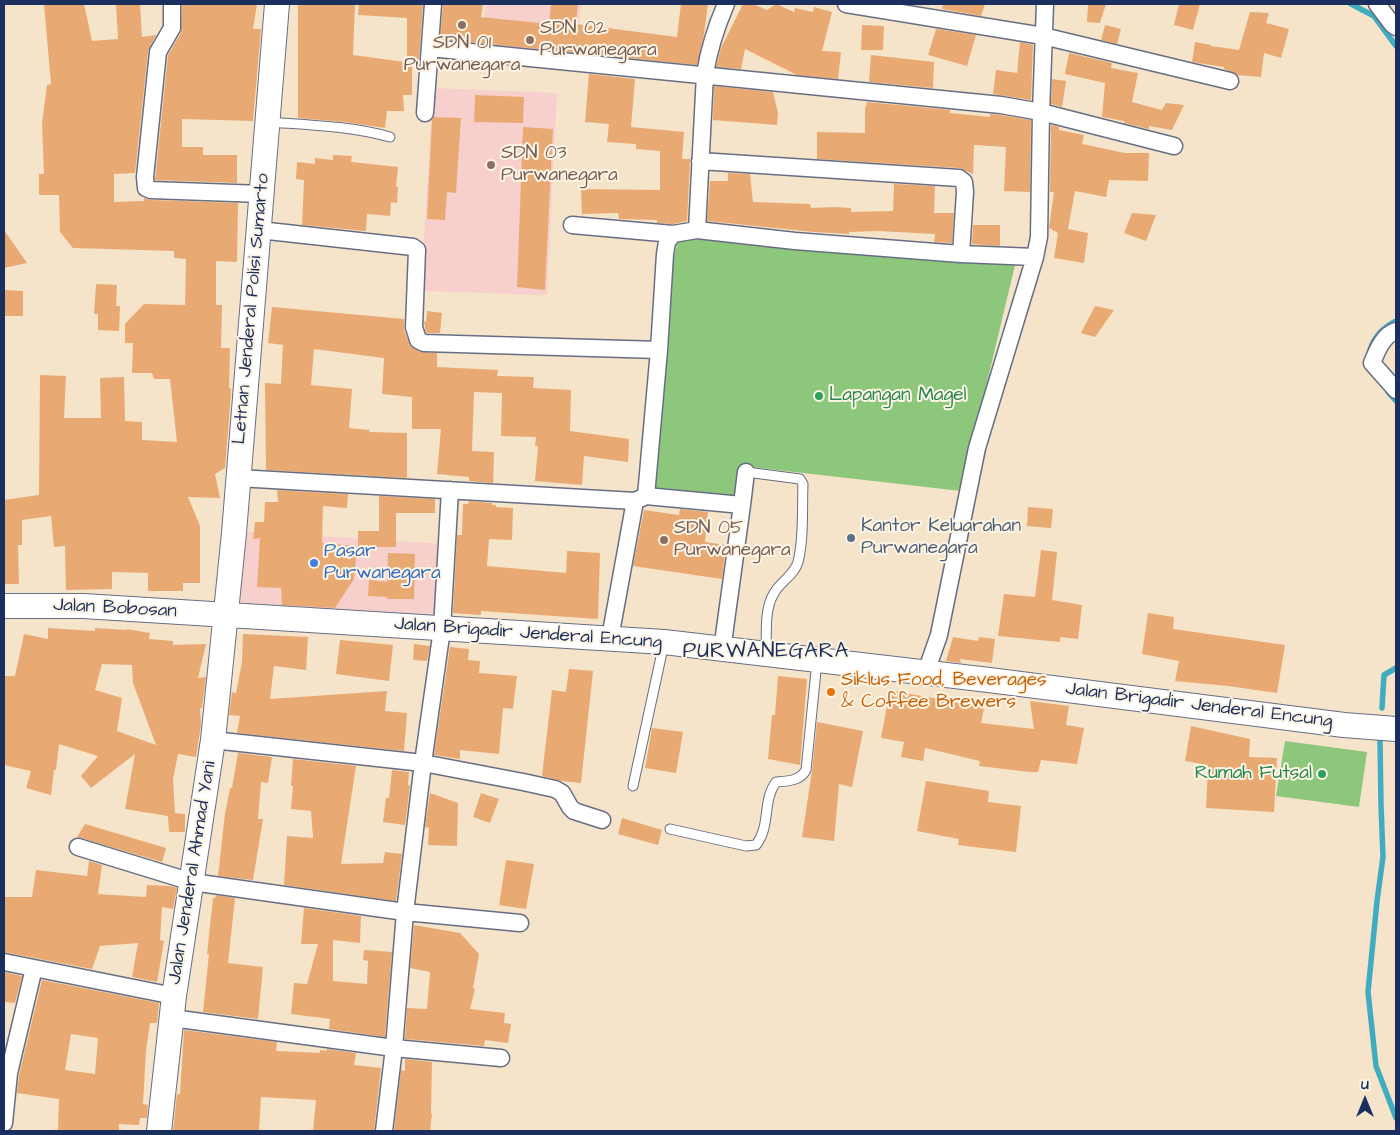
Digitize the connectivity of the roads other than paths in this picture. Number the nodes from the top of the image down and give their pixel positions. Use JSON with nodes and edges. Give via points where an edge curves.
{"nodes":[{"id":1,"x":172,"y":4,"type":"edge"},
{"id":2,"x":278,"y":4,"type":"edge"},
{"id":3,"x":433,"y":4,"type":"edge"},
{"id":4,"x":726,"y":4,"type":"edge"},
{"id":5,"x":846,"y":4,"type":"edge"},
{"id":6,"x":1045,"y":4,"type":"edge"},
{"id":7,"x":1377,"y":4,"type":"edge"},
{"id":8,"x":1396,"y":27,"type":"edge"},
{"id":9,"x":1043,"y":36,"type":"junction"},
{"id":10,"x":430,"y":48,"type":"junction"},
{"id":11,"x":705,"y":74,"type":"junction"},
{"id":12,"x":1230,"y":81,"type":"dead end"},
{"id":13,"x":1041,"y":112,"type":"junction"},
{"id":14,"x":425,"y":113,"type":"dead end"},
{"id":15,"x":268,"y":122,"type":"junction"},
{"id":16,"x":390,"y":137,"type":"dead end"},
{"id":17,"x":1174,"y":146,"type":"dead end"},
{"id":18,"x":700,"y":161,"type":"junction"},
{"id":19,"x":262,"y":194,"type":"junction"},
{"id":20,"x":572,"y":225,"type":"dead end"},
{"id":21,"x":259,"y":230,"type":"junction"},
{"id":22,"x":697,"y":230,"type":"junction"},
{"id":23,"x":673,"y":234,"type":"junction"},
{"id":24,"x":961,"y":254,"type":"junction"},
{"id":25,"x":1035,"y":257,"type":"junction"},
{"id":26,"x":1396,"y":331,"type":"edge"},
{"id":27,"x":659,"y":350,"type":"junction"},
{"id":28,"x":1396,"y":390,"type":"edge"},
{"id":29,"x":746,"y":472,"type":"joint"},
{"id":30,"x":238,"y":478,"type":"junction"},
{"id":31,"x":450,"y":490,"type":"junction"},
{"id":32,"x":640,"y":498,"type":"junction"},
{"id":33,"x":742,"y":506,"type":"junction"},
{"id":34,"x":4,"y":606,"type":"edge"},
{"id":35,"x":225,"y":614,"type":"junction"},
{"id":36,"x":442,"y":629,"type":"junction"},
{"id":37,"x":610,"y":638,"type":"junction"},
{"id":38,"x":664,"y":642,"type":"junction"},
{"id":39,"x":722,"y":650,"type":"junction"},
{"id":40,"x":766,"y":655,"type":"junction"},
{"id":41,"x":817,"y":660,"type":"junction"},
{"id":42,"x":926,"y":672,"type":"junction"},
{"id":43,"x":1396,"y":729,"type":"edge"},
{"id":44,"x":213,"y":740,"type":"junction"},
{"id":45,"x":423,"y":763,"type":"junction"},
{"id":46,"x":632,"y":786,"type":"dead end"},
{"id":47,"x":602,"y":820,"type":"dead end"},
{"id":48,"x":670,"y":829,"type":"dead end"},
{"id":49,"x":78,"y":847,"type":"dead end"},
{"id":50,"x":192,"y":882,"type":"junction"},
{"id":51,"x":405,"y":912,"type":"junction"},
{"id":52,"x":520,"y":923,"type":"dead end"},
{"id":53,"x":4,"y":962,"type":"edge"},
{"id":54,"x":34,"y":968,"type":"junction"},
{"id":55,"x":173,"y":1007,"type":"junction"},
{"id":56,"x":394,"y":1048,"type":"junction"},
{"id":57,"x":501,"y":1058,"type":"dead end"},
{"id":58,"x":4,"y":1123,"type":"edge"},
{"id":59,"x":159,"y":1131,"type":"edge"},
{"id":60,"x":384,"y":1131,"type":"edge"}],
"edges":[{"from":1,"to":19,"type":"street","via":[[172,28],[158,52],[146,188]]},
{"from":2,"to":15,"type":"street","name":"Letnan Jenderal Polisi Sumarto"},
{"from":3,"to":10,"type":"street"},
{"from":4,"to":11,"type":"street","via":[[714,31]]},
{"from":5,"to":9,"type":"street"},
{"from":6,"to":9,"type":"street"},
{"from":7,"to":8,"type":"street"},
{"from":9,"to":12,"type":"street"},
{"from":9,"to":13,"type":"street"},
{"from":10,"to":11,"type":"street"},
{"from":10,"to":14,"type":"street"},
{"from":11,"to":13,"type":"street"},
{"from":11,"to":18,"type":"street"},
{"from":13,"to":17,"type":"street"},
{"from":13,"to":25,"type":"street","via":[[1040,227]]},
{"from":15,"to":16,"type":"lane","via":[[343,127]]},
{"from":15,"to":19,"type":"street","name":"Letnan Jenderal Polisi Sumarto"},
{"from":18,"to":22,"type":"street"},
{"from":18,"to":24,"type":"street","via":[[959,178],[964,182],[965,192]]},
{"from":19,"to":21,"type":"street","name":"Letnan Jenderal Polisi Sumarto"},
{"from":20,"to":23,"type":"street"},
{"from":21,"to":27,"type":"street","via":[[413,246],[417,250],[414,327],[418,340],[424,343]]},
{"from":21,"to":30,"type":"street","name":"Letnan Jenderal Polisi Sumarto"},
{"from":22,"to":23,"type":"street"},
{"from":22,"to":24,"type":"street"},
{"from":23,"to":27,"type":"street","via":[[667,242],[665,254]]},
{"from":24,"to":25,"type":"street"},
{"from":25,"to":42,"type":"street","via":[[977,448],[939,635]]},
{"from":26,"to":28,"type":"street","via":[[1385,339],[1372,363]]},
{"from":27,"to":32,"type":"street"},
{"from":29,"to":33,"type":"street"},
{"from":29,"to":40,"type":"lane","via":[[803,482],[798,563],[773,594],[768,607]]},
{"from":30,"to":31,"type":"street"},
{"from":30,"to":35,"type":"street","name":"Letnan Jenderal Polisi Sumarto"},
{"from":31,"to":32,"type":"street"},
{"from":31,"to":36,"type":"street"},
{"from":32,"to":33,"type":"street"},
{"from":32,"to":37,"type":"street"},
{"from":33,"to":39,"type":"street"},
{"from":34,"to":35,"type":"street","name":"Jalan Bobosan","via":[[83,606]]},
{"from":35,"to":36,"type":"street","name":"Jalan Brigadir Jenderal Encung"},
{"from":35,"to":44,"type":"street","name":"Jalan Jenderal Ahmad Yani"},
{"from":36,"to":37,"type":"street","name":"Jalan Brigadir Jenderal Encung"},
{"from":36,"to":45,"type":"street"},
{"from":37,"to":38,"type":"street","name":"Jalan Brigadir Jenderal Encung"},
{"from":38,"to":39,"type":"street","name":"Jalan Brigadir Jenderal Encung"},
{"from":38,"to":46,"type":"lane"},
{"from":39,"to":40,"type":"street","name":"Jalan Brigadir Jenderal Encung"},
{"from":40,"to":41,"type":"street","name":"Jalan Brigadir Jenderal Encung"},
{"from":41,"to":42,"type":"street","name":"Jalan Brigadir Jenderal Encung"},
{"from":41,"to":48,"type":"lane","via":[[806,770],[797,779],[776,782],[770,790],[762,836],[756,845],[746,846]]},
{"from":42,"to":43,"type":"street","name":"Jalan Brigadir Jenderal Encung"},
{"from":44,"to":45,"type":"street"},
{"from":44,"to":50,"type":"street","name":"Jalan Jenderal Ahmad Yani"},
{"from":45,"to":47,"type":"street","via":[[555,789],[562,793],[574,811]]},
{"from":45,"to":51,"type":"street"},
{"from":49,"to":50,"type":"street"},
{"from":50,"to":51,"type":"street"},
{"from":50,"to":55,"type":"street","name":"Jalan Jenderal Ahmad Yani"},
{"from":51,"to":52,"type":"street"},
{"from":51,"to":56,"type":"street"},
{"from":53,"to":54,"type":"street"},
{"from":54,"to":55,"type":"street"},
{"from":54,"to":58,"type":"street","via":[[9,1073]]},
{"from":55,"to":56,"type":"street"},
{"from":55,"to":59,"type":"street","name":"Jalan Jenderal Ahmad Yani"},
{"from":56,"to":57,"type":"street"},
{"from":56,"to":60,"type":"street"}]}
